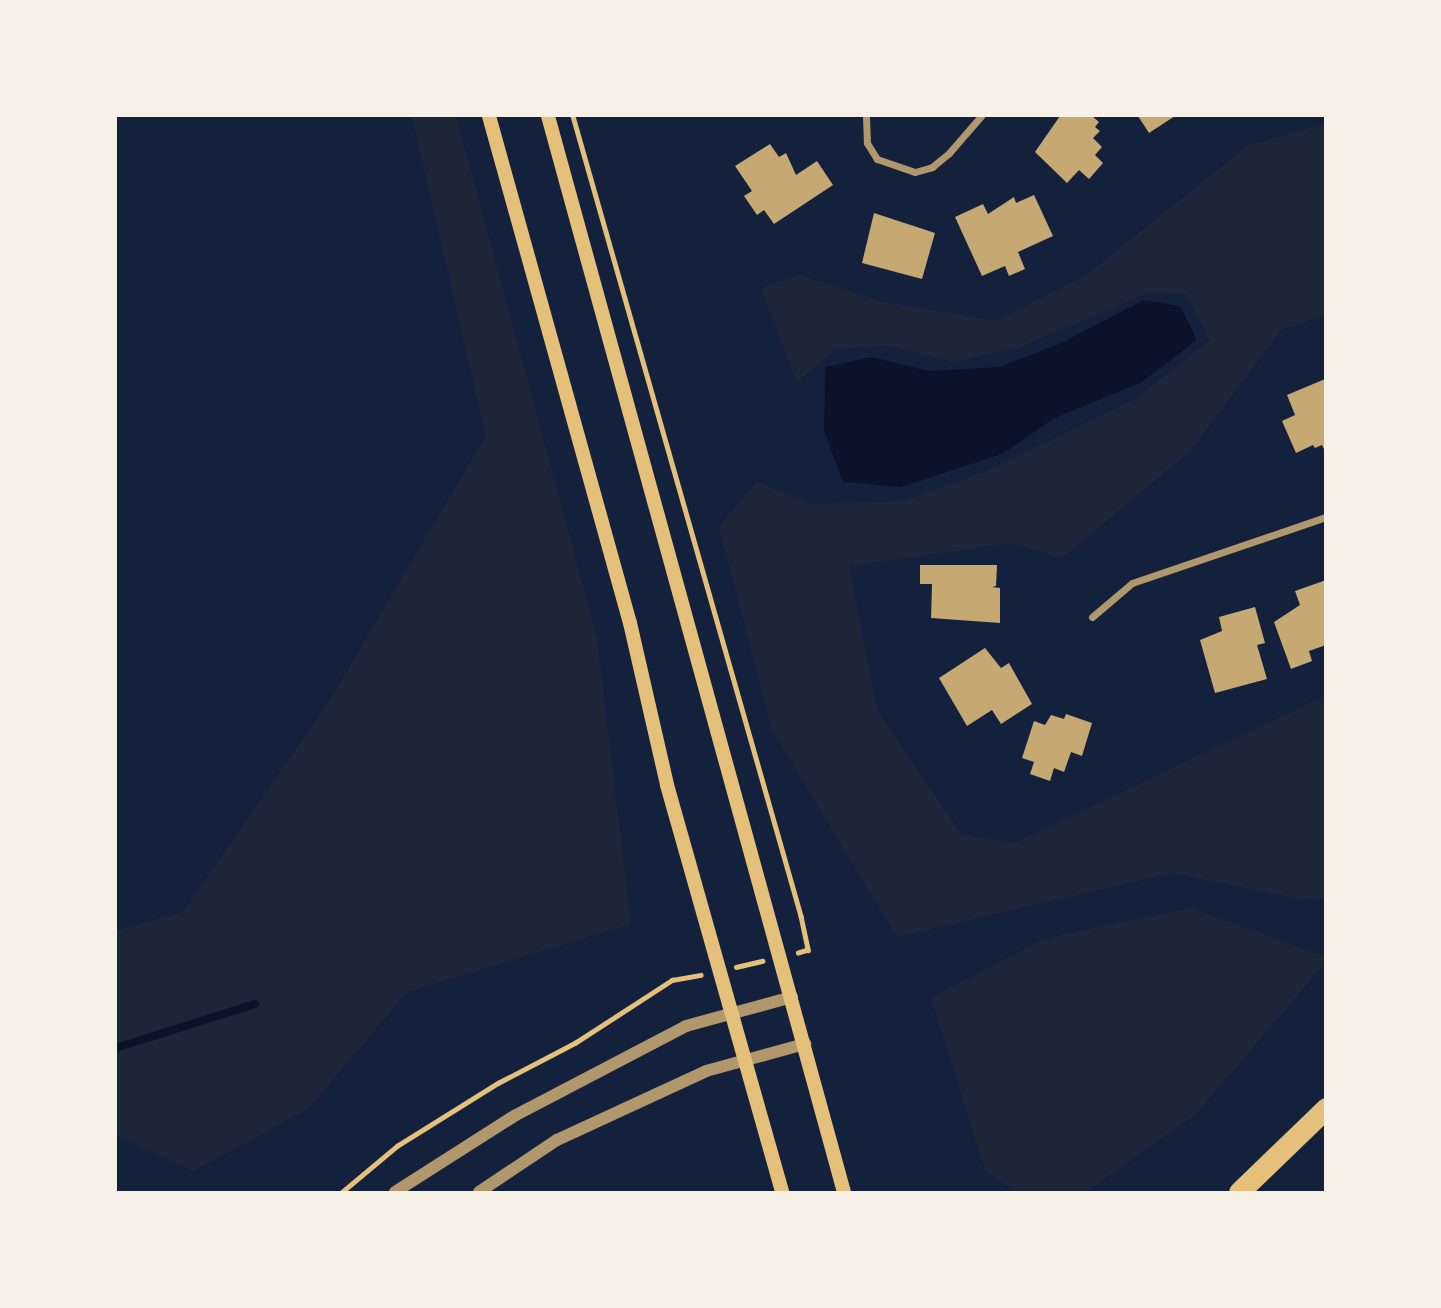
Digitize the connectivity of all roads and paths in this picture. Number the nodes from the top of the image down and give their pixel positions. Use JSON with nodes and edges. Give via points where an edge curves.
{"nodes":[{"id":1,"x":489,"y":116,"type":"edge"},
{"id":2,"x":548,"y":116,"type":"edge"},
{"id":3,"x":573,"y":116,"type":"edge"},
{"id":4,"x":866,"y":116,"type":"edge"},
{"id":5,"x":981,"y":116,"type":"edge"},
{"id":6,"x":1325,"y":517,"type":"edge"},
{"id":7,"x":1091,"y":617,"type":"dead end"},
{"id":8,"x":796,"y":954,"type":"dead end"},
{"id":9,"x":755,"y":963,"type":"dead end"},
{"id":10,"x":741,"y":966,"type":"dead end"},
{"id":11,"x":685,"y":979,"type":"dead end"},
{"id":12,"x":792,"y":997,"type":"junction"},
{"id":13,"x":734,"y":1013,"type":"junction"},
{"id":14,"x":805,"y":1044,"type":"junction"},
{"id":15,"x":746,"y":1059,"type":"junction"},
{"id":16,"x":1325,"y":1108,"type":"edge"},
{"id":17,"x":342,"y":1192,"type":"edge"},
{"id":18,"x":395,"y":1192,"type":"edge"},
{"id":19,"x":479,"y":1192,"type":"edge"},
{"id":20,"x":782,"y":1192,"type":"edge"},
{"id":21,"x":844,"y":1192,"type":"edge"},
{"id":22,"x":1239,"y":1192,"type":"edge"}],
"edges":[{"from":1,"to":13,"type":"main road","via":[[630,623],[667,785]]},
{"from":2,"to":12,"type":"main road"},
{"from":3,"to":8,"type":"path","via":[[801,916],[808,950]]},
{"from":4,"to":5,"type":"street","via":[[867,143],[877,159],[915,172],[932,167],[949,153]]},
{"from":6,"to":7,"type":"street","via":[[1132,583]]},
{"from":9,"to":10,"type":"path"},
{"from":11,"to":17,"type":"path","via":[[672,980],[575,1043],[498,1083],[397,1146]]},
{"from":12,"to":13,"type":"street"},
{"from":12,"to":14,"type":"main road"},
{"from":13,"to":15,"type":"main road"},
{"from":13,"to":18,"type":"street","via":[[686,1026],[516,1115]]},
{"from":14,"to":15,"type":"street"},
{"from":14,"to":21,"type":"main road"},
{"from":15,"to":19,"type":"street","via":[[706,1071],[557,1140]]},
{"from":15,"to":20,"type":"main road"},
{"from":16,"to":22,"type":"highway"}]}
